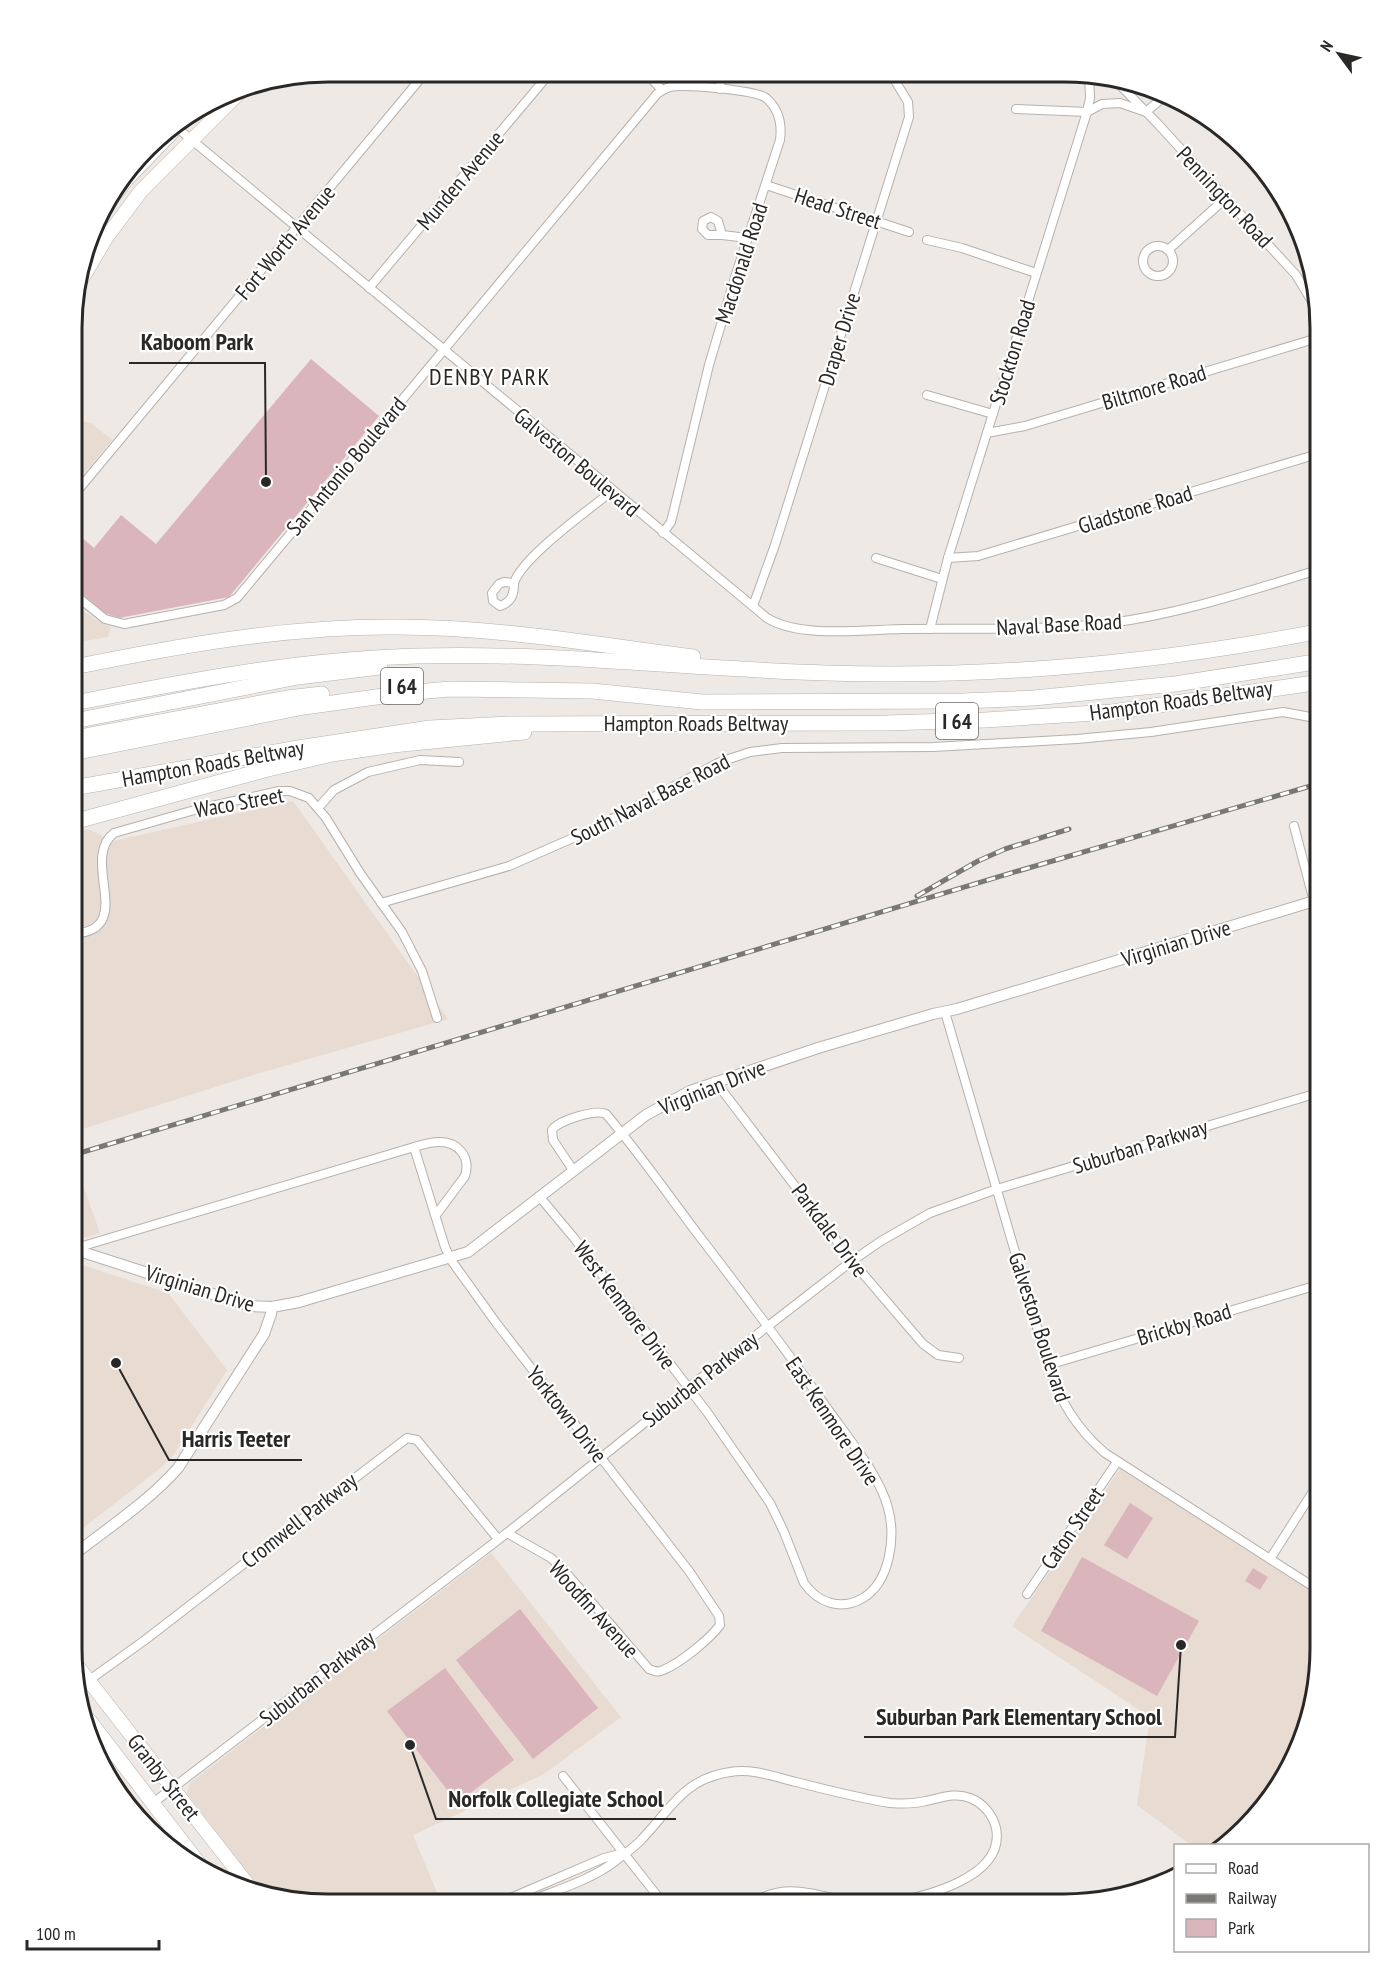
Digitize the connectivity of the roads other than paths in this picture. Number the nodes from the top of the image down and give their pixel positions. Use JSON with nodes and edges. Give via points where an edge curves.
{"nodes":[{"id":1,"x":418,"y":82,"type":"edge"},
{"id":2,"x":542,"y":82,"type":"edge"},
{"id":3,"x":654,"y":82,"type":"edge"},
{"id":4,"x":720,"y":82,"type":"edge"},
{"id":5,"x":896,"y":82,"type":"edge"},
{"id":6,"x":1089,"y":84,"type":"edge"},
{"id":7,"x":720,"y":89,"type":"junction"},
{"id":8,"x":662,"y":90,"type":"junction"},
{"id":9,"x":1125,"y":90,"type":"edge"},
{"id":10,"x":1159,"y":101,"type":"edge"},
{"id":11,"x":228,"y":104,"type":"edge"},
{"id":12,"x":1016,"y":109,"type":"dead end"},
{"id":13,"x":1087,"y":111,"type":"junction"},
{"id":14,"x":1146,"y":112,"type":"junction"},
{"id":15,"x":183,"y":130,"type":"edge"},
{"id":16,"x":191,"y":140,"type":"junction"},
{"id":17,"x":766,"y":185,"type":"junction"},
{"id":18,"x":1226,"y":198,"type":"junction"},
{"id":19,"x":876,"y":220,"type":"junction"},
{"id":20,"x":297,"y":228,"type":"junction"},
{"id":21,"x":909,"y":232,"type":"dead end"},
{"id":22,"x":722,"y":235,"type":"dead end"},
{"id":23,"x":748,"y":238,"type":"junction"},
{"id":24,"x":927,"y":240,"type":"dead end"},
{"id":25,"x":1168,"y":250,"type":"dead end"},
{"id":26,"x":92,"y":262,"type":"edge"},
{"id":27,"x":1036,"y":273,"type":"junction"},
{"id":28,"x":369,"y":288,"type":"junction"},
{"id":29,"x":1308,"y":295,"type":"edge"},
{"id":30,"x":1310,"y":340,"type":"edge"},
{"id":31,"x":443,"y":350,"type":"junction"},
{"id":32,"x":927,"y":395,"type":"dead end"},
{"id":33,"x":993,"y":414,"type":"junction"},
{"id":34,"x":987,"y":433,"type":"junction"},
{"id":35,"x":1310,"y":456,"type":"edge"},
{"id":36,"x":82,"y":485,"type":"edge"},
{"id":37,"x":612,"y":491,"type":"junction"},
{"id":38,"x":663,"y":533,"type":"junction"},
{"id":39,"x":876,"y":558,"type":"dead end"},
{"id":40,"x":948,"y":558,"type":"junction"},
{"id":41,"x":1310,"y":572,"type":"edge"},
{"id":42,"x":942,"y":579,"type":"junction"},
{"id":43,"x":514,"y":583,"type":"dead end"},
{"id":44,"x":82,"y":600,"type":"edge"},
{"id":45,"x":753,"y":606,"type":"junction"},
{"id":46,"x":790,"y":628,"type":"joint"},
{"id":47,"x":930,"y":629,"type":"junction"},
{"id":48,"x":1310,"y":633,"type":"edge"},
{"id":49,"x":580,"y":659,"type":"junction"},
{"id":50,"x":1310,"y":663,"type":"edge"},
{"id":51,"x":82,"y":665,"type":"edge"},
{"id":52,"x":959,"y":673,"type":"junction"},
{"id":53,"x":1310,"y":683,"type":"edge"},
{"id":54,"x":734,"y":701,"type":"junction"},
{"id":55,"x":82,"y":702,"type":"edge"},
{"id":56,"x":1310,"y":717,"type":"edge"},
{"id":57,"x":82,"y":719,"type":"edge"},
{"id":58,"x":592,"y":723,"type":"junction"},
{"id":59,"x":82,"y":736,"type":"edge"},
{"id":60,"x":82,"y":751,"type":"edge"},
{"id":61,"x":459,"y":762,"type":"dead end"},
{"id":62,"x":82,"y":787,"type":"edge"},
{"id":63,"x":318,"y":808,"type":"junction"},
{"id":64,"x":82,"y":820,"type":"edge"},
{"id":65,"x":1294,"y":826,"type":"dead end"},
{"id":66,"x":1310,"y":878,"type":"edge"},
{"id":67,"x":381,"y":903,"type":"junction"},
{"id":68,"x":1310,"y":903,"type":"edge"},
{"id":69,"x":82,"y":932,"type":"edge"},
{"id":70,"x":945,"y":1012,"type":"junction"},
{"id":71,"x":437,"y":1018,"type":"dead end"},
{"id":72,"x":715,"y":1081,"type":"junction"},
{"id":73,"x":1310,"y":1095,"type":"edge"},
{"id":74,"x":622,"y":1133,"type":"junction"},
{"id":75,"x":414,"y":1147,"type":"junction"},
{"id":76,"x":573,"y":1170,"type":"junction"},
{"id":77,"x":996,"y":1189,"type":"junction"},
{"id":78,"x":539,"y":1196,"type":"junction"},
{"id":79,"x":435,"y":1215,"type":"junction"},
{"id":80,"x":82,"y":1247,"type":"edge"},
{"id":81,"x":82,"y":1252,"type":"edge"},
{"id":82,"x":450,"y":1257,"type":"junction"},
{"id":83,"x":852,"y":1262,"type":"junction"},
{"id":84,"x":1310,"y":1287,"type":"edge"},
{"id":85,"x":272,"y":1307,"type":"junction"},
{"id":86,"x":767,"y":1326,"type":"junction"},
{"id":87,"x":959,"y":1358,"type":"dead end"},
{"id":88,"x":1048,"y":1365,"type":"junction"},
{"id":89,"x":688,"y":1388,"type":"junction"},
{"id":90,"x":601,"y":1458,"type":"junction"},
{"id":91,"x":1117,"y":1462,"type":"junction"},
{"id":92,"x":1310,"y":1495,"type":"edge"},
{"id":93,"x":507,"y":1533,"type":"junction"},
{"id":94,"x":498,"y":1539,"type":"junction"},
{"id":95,"x":82,"y":1549,"type":"edge"},
{"id":96,"x":1270,"y":1559,"type":"junction"},
{"id":97,"x":880,"y":1580,"type":"joint"},
{"id":98,"x":1310,"y":1585,"type":"edge"},
{"id":99,"x":1028,"y":1594,"type":"dead end"},
{"id":100,"x":712,"y":1606,"type":"joint"},
{"id":101,"x":85,"y":1683,"type":"edge"},
{"id":102,"x":97,"y":1731,"type":"edge"},
{"id":103,"x":563,"y":1776,"type":"dead end"},
{"id":104,"x":172,"y":1788,"type":"junction"},
{"id":105,"x":153,"y":1803,"type":"junction"},
{"id":106,"x":188,"y":1850,"type":"edge"},
{"id":107,"x":624,"y":1853,"type":"junction"},
{"id":108,"x":242,"y":1878,"type":"edge"},
{"id":109,"x":520,"y":1894,"type":"edge"},
{"id":110,"x":546,"y":1894,"type":"edge"},
{"id":111,"x":656,"y":1894,"type":"edge"},
{"id":112,"x":769,"y":1894,"type":"edge"},
{"id":113,"x":814,"y":1894,"type":"edge"},
{"id":114,"x":926,"y":1894,"type":"edge"}],
"edges":[{"from":1,"to":20,"type":"street","name":"Fort Worth Avenue"},
{"from":2,"to":28,"type":"street","name":"Munden Avenue"},
{"from":3,"to":8,"type":"street"},
{"from":4,"to":7,"type":"street"},
{"from":5,"to":19,"type":"street","name":"Draper Drive","via":[[908,102],[909,117]]},
{"from":6,"to":13,"type":"street","name":"Stockton Road"},
{"from":7,"to":8,"type":"street","name":"Macdonald Road"},
{"from":7,"to":17,"type":"street","name":"Macdonald Road","via":[[762,95],[777,113],[780,141]]},
{"from":8,"to":31,"type":"street","name":"San Antonio Boulevard"},
{"from":9,"to":14,"type":"street","name":"Pennington Road"},
{"from":10,"to":14,"type":"street"},
{"from":11,"to":16,"type":"main road"},
{"from":12,"to":13,"type":"street"},
{"from":13,"to":14,"type":"street","via":[[1120,103]]},
{"from":13,"to":27,"type":"street","name":"Stockton Road"},
{"from":14,"to":18,"type":"street","name":"Pennington Road"},
{"from":15,"to":16,"type":"street","name":"Galveston Boulevard"},
{"from":16,"to":20,"type":"street","name":"Galveston Boulevard"},
{"from":16,"to":26,"type":"main road","via":[[141,191]]},
{"from":17,"to":19,"type":"street","name":"Head Street"},
{"from":17,"to":23,"type":"street","name":"Macdonald Road"},
{"from":18,"to":25,"type":"street"},
{"from":18,"to":29,"type":"street","name":"Pennington Road","via":[[1296,275]]},
{"from":19,"to":21,"type":"street","name":"Head Street"},
{"from":19,"to":45,"type":"street","name":"Draper Drive"},
{"from":20,"to":28,"type":"street","name":"Galveston Boulevard"},
{"from":20,"to":36,"type":"street","name":"Fort Worth Avenue"},
{"from":22,"to":23,"type":"street"},
{"from":23,"to":38,"type":"street","name":"Macdonald Road","via":[[701,393],[671,522]]},
{"from":24,"to":27,"type":"street"},
{"from":27,"to":33,"type":"street","name":"Stockton Road"},
{"from":28,"to":31,"type":"street","name":"Galveston Boulevard"},
{"from":30,"to":34,"type":"street","name":"Biltmore Road","via":[[1025,426]]},
{"from":31,"to":37,"type":"street","name":"Galveston Boulevard"},
{"from":31,"to":44,"type":"street","name":"San Antonio Boulevard","via":[[232,602],[124,624],[105,619]]},
{"from":32,"to":33,"type":"street"},
{"from":33,"to":34,"type":"street","name":"Stockton Road"},
{"from":34,"to":40,"type":"street","name":"Stockton Road"},
{"from":35,"to":40,"type":"street","name":"Gladstone Road","via":[[978,556]]},
{"from":37,"to":38,"type":"street","name":"Galveston Boulevard"},
{"from":37,"to":43,"type":"street","via":[[541,548]]},
{"from":38,"to":45,"type":"street","name":"Galveston Boulevard"},
{"from":39,"to":42,"type":"street"},
{"from":40,"to":42,"type":"street","name":"Stockton Road"},
{"from":41,"to":47,"type":"street","name":"Naval Base Road","via":[[1232,595],[1108,623]]},
{"from":42,"to":47,"type":"street","name":"Stockton Road"},
{"from":45,"to":46,"type":"street","name":"Galveston Boulevard","via":[[774,622]]},
{"from":46,"to":47,"type":"street","name":"Naval Base Road"},
{"from":48,"to":52,"type":"highway","name":"Hampton Roads Beltway","number":"I 64","via":[[1133,660]]},
{"from":49,"to":52,"type":"highway","name":"Hampton Roads Beltway","number":"I 64","via":[[828,673]]},
{"from":49,"to":55,"type":"highway","name":"Hampton Roads Beltway","number":"I 64","via":[[482,655],[334,661],[247,671]]},
{"from":49,"to":57,"type":"highway","via":[[515,665],[369,668],[249,686]]},
{"from":50,"to":54,"type":"highway","via":[[1175,684],[1034,698],[894,703]]},
{"from":51,"to":52,"type":"highway","via":[[214,640],[391,627],[499,633],[716,660]]},
{"from":53,"to":58,"type":"highway","name":"Hampton Roads Beltway","number":"I 64","via":[[1112,712],[997,720]]},
{"from":54,"to":59,"type":"highway","number":"I 64","via":[[554,685],[412,685],[287,698]]},
{"from":54,"to":60,"type":"highway","via":[[702,702],[592,691],[450,689],[304,707]]},
{"from":56,"to":67,"type":"street","name":"South Naval Base Road","via":[[1282,712],[1077,739],[750,752],[720,762],[589,831],[509,866]]},
{"from":58,"to":62,"type":"highway","name":"Hampton Roads Beltway","number":"I 64","via":[[479,725],[379,734]]},
{"from":58,"to":64,"type":"highway","via":[[332,754]]},
{"from":61,"to":63,"type":"street","via":[[420,760],[368,772],[334,790]]},
{"from":63,"to":67,"type":"street","name":"Waco Street"},
{"from":63,"to":69,"type":"street","name":"Waco Street","via":[[301,794],[279,791],[198,808],[114,833],[102,849],[103,920],[93,930]]},
{"from":65,"to":66,"type":"street"},
{"from":67,"to":71,"type":"street","name":"Waco Street","via":[[412,949]]},
{"from":68,"to":70,"type":"street","name":"Virginian Drive"},
{"from":70,"to":72,"type":"street","name":"Virginian Drive"},
{"from":70,"to":77,"type":"street","name":"Galveston Boulevard"},
{"from":72,"to":74,"type":"street","name":"Virginian Drive","via":[[662,1104]]},
{"from":72,"to":83,"type":"street","name":"Parkdale Drive"},
{"from":73,"to":77,"type":"street","name":"Suburban Parkway"},
{"from":74,"to":76,"type":"street","name":"Virginian Drive"},
{"from":74,"to":76,"type":"street","name":"East Kenmore Drive","via":[[602,1112],[554,1126],[553,1140]]},
{"from":74,"to":86,"type":"street","name":"East Kenmore Drive"},
{"from":75,"to":79,"type":"street","name":"Yorktown Drive"},
{"from":75,"to":79,"type":"street","via":[[449,1143],[466,1157],[465,1176]]},
{"from":75,"to":80,"type":"street"},
{"from":76,"to":78,"type":"street","name":"Virginian Drive"},
{"from":77,"to":83,"type":"street","name":"Suburban Parkway","via":[[930,1213]]},
{"from":77,"to":88,"type":"street","name":"Galveston Boulevard"},
{"from":78,"to":82,"type":"street","name":"Virginian Drive","via":[[475,1248]]},
{"from":78,"to":89,"type":"street","name":"West Kenmore Drive"},
{"from":79,"to":82,"type":"street","name":"Yorktown Drive"},
{"from":81,"to":85,"type":"street","name":"Virginian Drive","via":[[229,1300]]},
{"from":82,"to":85,"type":"street","name":"Virginian Drive","via":[[316,1298]]},
{"from":82,"to":90,"type":"street","name":"Yorktown Drive"},
{"from":83,"to":86,"type":"street","name":"Suburban Parkway"},
{"from":83,"to":87,"type":"street","name":"Parkdale Drive","via":[[923,1344],[938,1355]]},
{"from":84,"to":88,"type":"street","name":"Brickby Road"},
{"from":85,"to":95,"type":"street","via":[[264,1334],[178,1468]]},
{"from":86,"to":89,"type":"street","name":"Suburban Parkway"},
{"from":86,"to":97,"type":"street","name":"East Kenmore Drive","via":[[862,1458],[888,1506],[891,1540]]},
{"from":88,"to":91,"type":"street","name":"Galveston Boulevard","via":[[1074,1421]]},
{"from":89,"to":90,"type":"street","name":"Suburban Parkway"},
{"from":89,"to":97,"type":"street","name":"West Kenmore Drive","via":[[770,1503],[809,1590],[823,1601],[844,1605],[864,1598]]},
{"from":90,"to":93,"type":"street","name":"Suburban Parkway"},
{"from":90,"to":100,"type":"street","name":"Yorktown Drive"},
{"from":91,"to":96,"type":"street","name":"Galveston Boulevard"},
{"from":91,"to":99,"type":"street","name":"Caton Street"},
{"from":92,"to":96,"type":"street"},
{"from":93,"to":94,"type":"street","name":"Suburban Parkway"},
{"from":93,"to":100,"type":"street","name":"Woodfin Avenue","via":[[562,1568],[646,1667],[655,1672],[699,1646],[718,1628],[719,1616]]},
{"from":94,"to":101,"type":"street","name":"Cromwell Parkway","via":[[417,1440],[407,1438]]},
{"from":94,"to":104,"type":"street","name":"Suburban Parkway"},
{"from":96,"to":98,"type":"street","name":"Galveston Boulevard"},
{"from":101,"to":104,"type":"main road","name":"Granby Street"},
{"from":102,"to":105,"type":"main road","name":"Granby Street"},
{"from":103,"to":107,"type":"street"},
{"from":104,"to":105,"type":"street","name":"Suburban Parkway"},
{"from":104,"to":108,"type":"main road","name":"Granby Street"},
{"from":105,"to":106,"type":"main road","name":"Granby Street"},
{"from":107,"to":109,"type":"street"},
{"from":107,"to":110,"type":"street","via":[[601,1870]]},
{"from":107,"to":111,"type":"street"},
{"from":107,"to":114,"type":"street","via":[[642,1839],[682,1793],[707,1778],[732,1772],[745,1771],[894,1803],[953,1795],[979,1803],[991,1816],[996,1832],[993,1856],[956,1884]]},
{"from":112,"to":113,"type":"street","via":[[796,1890]]}]}
